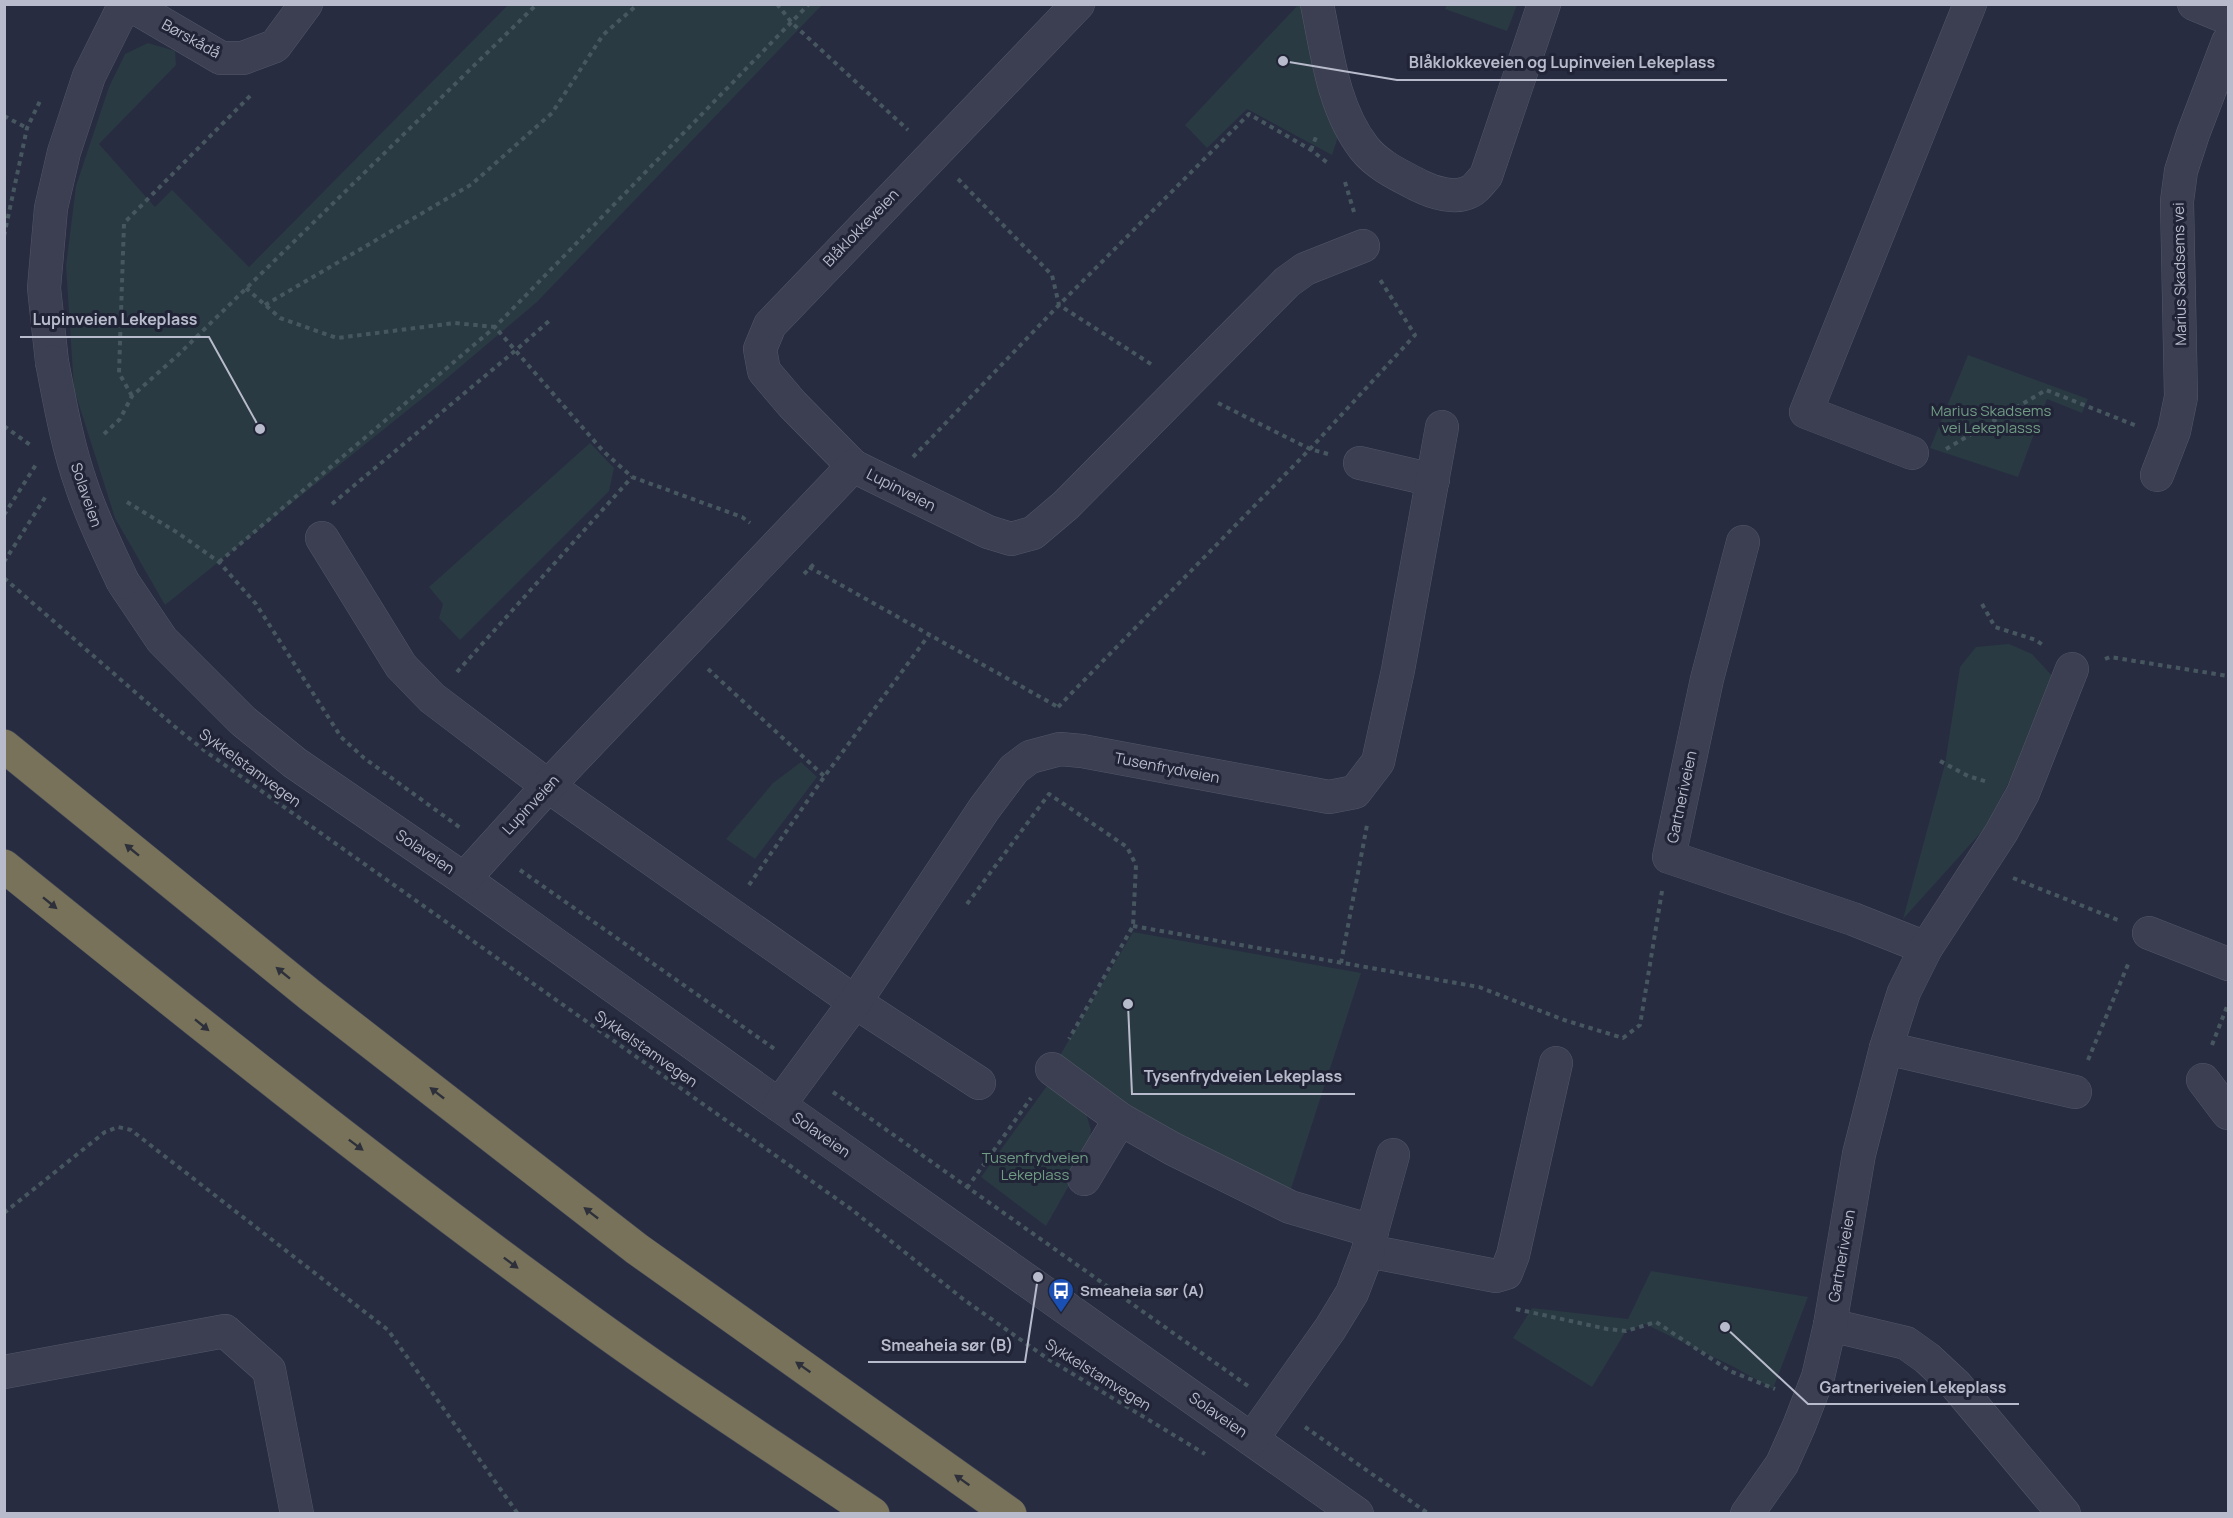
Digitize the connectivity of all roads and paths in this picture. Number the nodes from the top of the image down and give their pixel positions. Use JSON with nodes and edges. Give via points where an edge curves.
{"nodes":[{"id":1,"x":127,"y":4,"type":"edge"},
{"id":2,"x":306,"y":4,"type":"edge"},
{"id":3,"x":537,"y":4,"type":"edge"},
{"id":4,"x":638,"y":4,"type":"edge"},
{"id":5,"x":777,"y":4,"type":"edge"},
{"id":6,"x":809,"y":4,"type":"edge"},
{"id":7,"x":1078,"y":4,"type":"edge"},
{"id":8,"x":1317,"y":4,"type":"edge"},
{"id":9,"x":1544,"y":4,"type":"edge"},
{"id":10,"x":1971,"y":4,"type":"edge"},
{"id":11,"x":2194,"y":4,"type":"edge"},
{"id":12,"x":2229,"y":18,"type":"edge"},
{"id":13,"x":792,"y":23,"type":"junction"},
{"id":14,"x":2229,"y":42,"type":"edge"},
{"id":15,"x":257,"y":89,"type":"dead end"},
{"id":16,"x":4,"y":116,"type":"edge"},
{"id":17,"x":27,"y":129,"type":"dead end"},
{"id":18,"x":933,"y":153,"type":"junction"},
{"id":19,"x":1335,"y":169,"type":"dead end"},
{"id":20,"x":1343,"y":175,"type":"dead end"},
{"id":21,"x":1363,"y":246,"type":"junction"},
{"id":22,"x":246,"y":288,"type":"junction"},
{"id":23,"x":265,"y":305,"type":"junction"},
{"id":24,"x":1059,"y":305,"type":"junction"},
{"id":25,"x":549,"y":321,"type":"dead end"},
{"id":26,"x":495,"y":327,"type":"junction"},
{"id":27,"x":516,"y":350,"type":"junction"},
{"id":28,"x":1183,"y":385,"type":"junction"},
{"id":29,"x":132,"y":396,"type":"junction"},
{"id":30,"x":4,"y":426,"type":"edge"},
{"id":31,"x":1442,"y":427,"type":"dead end"},
{"id":32,"x":2174,"y":430,"type":"junction"},
{"id":33,"x":98,"y":440,"type":"dead end"},
{"id":34,"x":1310,"y":449,"type":"junction"},
{"id":35,"x":36,"y":450,"type":"dead end"},
{"id":36,"x":1912,"y":453,"type":"joint"},
{"id":37,"x":42,"y":455,"type":"dead end"},
{"id":38,"x":1360,"y":463,"type":"joint"},
{"id":39,"x":853,"y":466,"type":"junction"},
{"id":40,"x":2157,"y":475,"type":"dead end"},
{"id":41,"x":632,"y":477,"type":"junction"},
{"id":42,"x":1432,"y":480,"type":"junction"},
{"id":43,"x":889,"y":482,"type":"junction"},
{"id":44,"x":46,"y":496,"type":"dead end"},
{"id":45,"x":123,"y":500,"type":"dead end"},
{"id":46,"x":4,"y":501,"type":"edge"},
{"id":47,"x":10,"y":505,"type":"junction"},
{"id":48,"x":4,"y":515,"type":"edge"},
{"id":49,"x":322,"y":538,"type":"joint"},
{"id":50,"x":1743,"y":542,"type":"dead end"},
{"id":51,"x":777,"y":546,"type":"junction"},
{"id":52,"x":818,"y":560,"type":"dead end"},
{"id":53,"x":4,"y":562,"type":"edge"},
{"id":54,"x":219,"y":562,"type":"junction"},
{"id":55,"x":810,"y":568,"type":"junction"},
{"id":56,"x":801,"y":576,"type":"dead end"},
{"id":57,"x":4,"y":578,"type":"edge"},
{"id":58,"x":1982,"y":604,"type":"dead end"},
{"id":59,"x":929,"y":635,"type":"junction"},
{"id":60,"x":716,"y":661,"type":"dead end"},
{"id":61,"x":708,"y":669,"type":"junction"},
{"id":62,"x":2072,"y":669,"type":"junction"},
{"id":63,"x":2229,"y":676,"type":"edge"},
{"id":64,"x":700,"y":677,"type":"dead end"},
{"id":65,"x":432,"y":699,"type":"junction"},
{"id":66,"x":1058,"y":707,"type":"junction"},
{"id":67,"x":4,"y":746,"type":"edge"},
{"id":68,"x":1060,"y":749,"type":"junction"},
{"id":69,"x":1940,"y":761,"type":"dead end"},
{"id":70,"x":824,"y":777,"type":"junction"},
{"id":71,"x":548,"y":786,"type":"junction"},
{"id":72,"x":1355,"y":792,"type":"junction"},
{"id":73,"x":2023,"y":793,"type":"junction"},
{"id":74,"x":1049,"y":794,"type":"junction"},
{"id":75,"x":490,"y":849,"type":"junction"},
{"id":76,"x":1669,"y":857,"type":"junction"},
{"id":77,"x":1979,"y":865,"type":"junction"},
{"id":78,"x":4,"y":866,"type":"edge"},
{"id":79,"x":465,"y":879,"type":"junction"},
{"id":80,"x":965,"y":907,"type":"dead end"},
{"id":81,"x":730,"y":912,"type":"junction"},
{"id":82,"x":1133,"y":926,"type":"junction"},
{"id":83,"x":2143,"y":930,"type":"junction"},
{"id":84,"x":1926,"y":948,"type":"junction"},
{"id":85,"x":1341,"y":963,"type":"junction"},
{"id":86,"x":2229,"y":964,"type":"edge"},
{"id":87,"x":855,"y":1002,"type":"junction"},
{"id":88,"x":2229,"y":1004,"type":"edge"},
{"id":89,"x":1886,"y":1048,"type":"junction"},
{"id":90,"x":1556,"y":1063,"type":"dead end"},
{"id":91,"x":1052,"y":1069,"type":"junction"},
{"id":92,"x":804,"y":1070,"type":"junction"},
{"id":93,"x":2203,"y":1080,"type":"joint"},
{"id":94,"x":978,"y":1083,"type":"dead end"},
{"id":95,"x":2075,"y":1092,"type":"joint"},
{"id":96,"x":779,"y":1105,"type":"junction"},
{"id":97,"x":2229,"y":1113,"type":"edge"},
{"id":98,"x":1120,"y":1119,"type":"junction"},
{"id":99,"x":1393,"y":1155,"type":"dead end"},
{"id":100,"x":1084,"y":1179,"type":"dead end"},
{"id":101,"x":967,"y":1188,"type":"junction"},
{"id":102,"x":4,"y":1213,"type":"edge"},
{"id":103,"x":1370,"y":1241,"type":"junction"},
{"id":104,"x":1514,"y":1309,"type":"dead end"},
{"id":105,"x":1830,"y":1325,"type":"junction"},
{"id":106,"x":4,"y":1372,"type":"edge"},
{"id":107,"x":1782,"y":1392,"type":"dead end"},
{"id":108,"x":1276,"y":1406,"type":"junction"},
{"id":109,"x":1252,"y":1439,"type":"junction"},
{"id":110,"x":1212,"y":1459,"type":"dead end"},
{"id":111,"x":297,"y":1514,"type":"edge"},
{"id":112,"x":518,"y":1514,"type":"edge"},
{"id":113,"x":873,"y":1514,"type":"edge"},
{"id":114,"x":1010,"y":1514,"type":"edge"},
{"id":115,"x":1357,"y":1514,"type":"edge"},
{"id":116,"x":1430,"y":1514,"type":"edge"},
{"id":117,"x":1747,"y":1514,"type":"edge"},
{"id":118,"x":2064,"y":1514,"type":"edge"}],
"edges":[{"from":1,"to":2,"type":"street","name":"Børskådå","via":[[221,58],[243,58],[274,46]]},
{"from":1,"to":79,"type":"street","name":"Solaveien","bridge":true,"via":[[89,76],[64,152],[51,208],[44,288],[64,427],[98,529],[123,582],[162,640],[243,722],[295,763]]},
{"from":3,"to":22,"type":"path"},
{"from":4,"to":23,"type":"path","via":[[603,35],[552,113],[472,184]]},
{"from":5,"to":13,"type":"path"},
{"from":6,"to":13,"type":"path"},
{"from":7,"to":18,"type":"street","name":"Blåklokkeveien"},
{"from":8,"to":9,"type":"street","via":[[1344,113],[1364,149],[1389,170],[1428,190],[1456,196],[1471,192],[1486,177]]},
{"from":10,"to":36,"type":"street","via":[[1806,412]]},
{"from":11,"to":12,"type":"street"},
{"from":13,"to":18,"type":"path"},
{"from":13,"to":26,"type":"path"},
{"from":14,"to":32,"type":"street","name":"Marius Skadsems vei","via":[[2181,171],[2177,201],[2182,373]]},
{"from":15,"to":29,"type":"path","via":[[124,223],[118,373]]},
{"from":16,"to":17,"type":"path"},
{"from":18,"to":24,"type":"path","via":[[1052,275]]},
{"from":18,"to":39,"type":"street","name":"Blåklokkeveien","via":[[770,325],[760,349],[764,371]]},
{"from":19,"to":24,"type":"path","via":[[1311,150],[1249,114]]},
{"from":20,"to":21,"type":"path"},
{"from":21,"to":28,"type":"street","name":"Lupinveien","via":[[1305,269],[1287,282]]},
{"from":21,"to":34,"type":"path","via":[[1415,335]]},
{"from":22,"to":23,"type":"path"},
{"from":22,"to":29,"type":"path"},
{"from":23,"to":26,"type":"path","via":[[280,318],[337,338],[455,323]]},
{"from":24,"to":28,"type":"path"},
{"from":24,"to":43,"type":"path"},
{"from":25,"to":27,"type":"path"},
{"from":26,"to":27,"type":"path"},
{"from":26,"to":54,"type":"path"},
{"from":27,"to":41,"type":"path","via":[[603,451]]},
{"from":27,"to":49,"type":"path","via":[[328,507]]},
{"from":28,"to":34,"type":"path"},
{"from":28,"to":43,"type":"street","name":"Lupinveien","via":[[1066,505],[1033,533],[1011,539],[988,532]]},
{"from":29,"to":33,"type":"path","via":[[120,419]]},
{"from":30,"to":35,"type":"path"},
{"from":31,"to":42,"type":"street"},
{"from":32,"to":36,"type":"path","via":[[2133,426],[2046,390],[1950,449]]},
{"from":32,"to":40,"type":"street","name":"Marius Skadsems vei"},
{"from":34,"to":38,"type":"path"},
{"from":34,"to":66,"type":"path"},
{"from":37,"to":47,"type":"path"},
{"from":38,"to":42,"type":"street"},
{"from":39,"to":43,"type":"street","name":"Lupinveien"},
{"from":39,"to":51,"type":"street","name":"Lupinveien"},
{"from":41,"to":51,"type":"path","via":[[742,517]]},
{"from":41,"to":65,"type":"path"},
{"from":42,"to":72,"type":"street","via":[[1378,762]]},
{"from":44,"to":53,"type":"path"},
{"from":45,"to":54,"type":"path"},
{"from":46,"to":47,"type":"path"},
{"from":47,"to":48,"type":"path"},
{"from":49,"to":65,"type":"street","via":[[401,666]]},
{"from":50,"to":76,"type":"street","name":"Gartneriveien","via":[[1707,679]]},
{"from":51,"to":55,"type":"path"},
{"from":51,"to":71,"type":"street","name":"Lupinveien"},
{"from":52,"to":55,"type":"path"},
{"from":54,"to":75,"type":"path","via":[[256,604],[341,737]]},
{"from":55,"to":56,"type":"path"},
{"from":55,"to":59,"type":"path"},
{"from":57,"to":110,"type":"path","name":"Sykkelstamvegen","via":[[205,752],[850,1209],[963,1299],[1048,1359]]},
{"from":58,"to":62,"type":"path","via":[[1995,627],[2036,640]]},
{"from":59,"to":66,"type":"path"},
{"from":59,"to":70,"type":"path"},
{"from":60,"to":61,"type":"path"},
{"from":61,"to":64,"type":"path"},
{"from":61,"to":70,"type":"path"},
{"from":62,"to":63,"type":"path","via":[[2110,657]]},
{"from":62,"to":73,"type":"street","name":"Gartneriveien"},
{"from":65,"to":71,"type":"street"},
{"from":66,"to":68,"type":"path"},
{"from":114,"to":67,"type":"highway","one_way":true,"via":[[637,1249],[310,995]]},
{"from":68,"to":72,"type":"street","name":"Tusenfrydveien","via":[[1329,797]]},
{"from":68,"to":74,"type":"path"},
{"from":68,"to":87,"type":"street","name":"Tusenfrydveien","via":[[1030,758],[1014,769]]},
{"from":69,"to":73,"type":"path","via":[[1968,776]]},
{"from":70,"to":81,"type":"path"},
{"from":71,"to":75,"type":"street","name":"Lupinveien"},
{"from":71,"to":81,"type":"street"},
{"from":72,"to":85,"type":"path","via":[[1368,821]]},
{"from":73,"to":77,"type":"street","name":"Gartneriveien"},
{"from":74,"to":80,"type":"path"},
{"from":74,"to":82,"type":"path","via":[[1127,847],[1136,865]]},
{"from":75,"to":79,"type":"street","name":"Lupinveien"},
{"from":75,"to":92,"type":"path"},
{"from":76,"to":84,"type":"street","name":"Gartneriveien"},
{"from":76,"to":85,"type":"path","via":[[1640,1025],[1623,1038],[1479,987]]},
{"from":77,"to":83,"type":"path"},
{"from":77,"to":84,"type":"street","name":"Gartneriveien"},
{"from":78,"to":113,"type":"highway","one_way":true,"via":[[272,1082],[572,1308]]},
{"from":79,"to":96,"type":"street","name":"Solaveien"},
{"from":81,"to":87,"type":"street"},
{"from":82,"to":85,"type":"path"},
{"from":82,"to":91,"type":"path"},
{"from":83,"to":86,"type":"street"},
{"from":83,"to":95,"type":"path"},
{"from":84,"to":89,"type":"street","name":"Gartneriveien","via":[[1904,992]]},
{"from":87,"to":92,"type":"street","name":"Tusenfrydveien"},
{"from":87,"to":94,"type":"street"},
{"from":88,"to":93,"type":"path","via":[[2203,1066]]},
{"from":89,"to":95,"type":"street"},
{"from":89,"to":105,"type":"street","name":"Gartneriveien","via":[[1859,1154]]},
{"from":90,"to":103,"type":"street","via":[[1506,1273],[1496,1276]]},
{"from":91,"to":98,"type":"street"},
{"from":91,"to":101,"type":"path"},
{"from":92,"to":96,"type":"street","name":"Tusenfrydveien"},
{"from":92,"to":101,"type":"path"},
{"from":93,"to":97,"type":"street"},
{"from":96,"to":109,"type":"street","name":"Solaveien"},
{"from":98,"to":100,"type":"street"},
{"from":98,"to":103,"type":"street","via":[[1290,1207]]},
{"from":99,"to":103,"type":"street","name":"Solaveien"},
{"from":101,"to":108,"type":"path"},
{"from":102,"to":112,"type":"path","via":[[105,1132],[118,1127],[131,1130],[388,1330]]},
{"from":103,"to":108,"type":"street","name":"Solaveien","via":[[1352,1293]]},
{"from":104,"to":107,"type":"path","via":[[1626,1331],[1656,1322],[1730,1371]]},
{"from":105,"to":117,"type":"street","name":"Gartneriveien","via":[[1818,1377],[1799,1426],[1782,1464]]},
{"from":105,"to":118,"type":"street","via":[[1906,1343],[1927,1358],[1956,1385]]},
{"from":106,"to":111,"type":"street","via":[[225,1331],[269,1370]]},
{"from":108,"to":109,"type":"street","name":"Solaveien"},
{"from":108,"to":116,"type":"path"},
{"from":109,"to":115,"type":"street","name":"Solaveien"}]}
